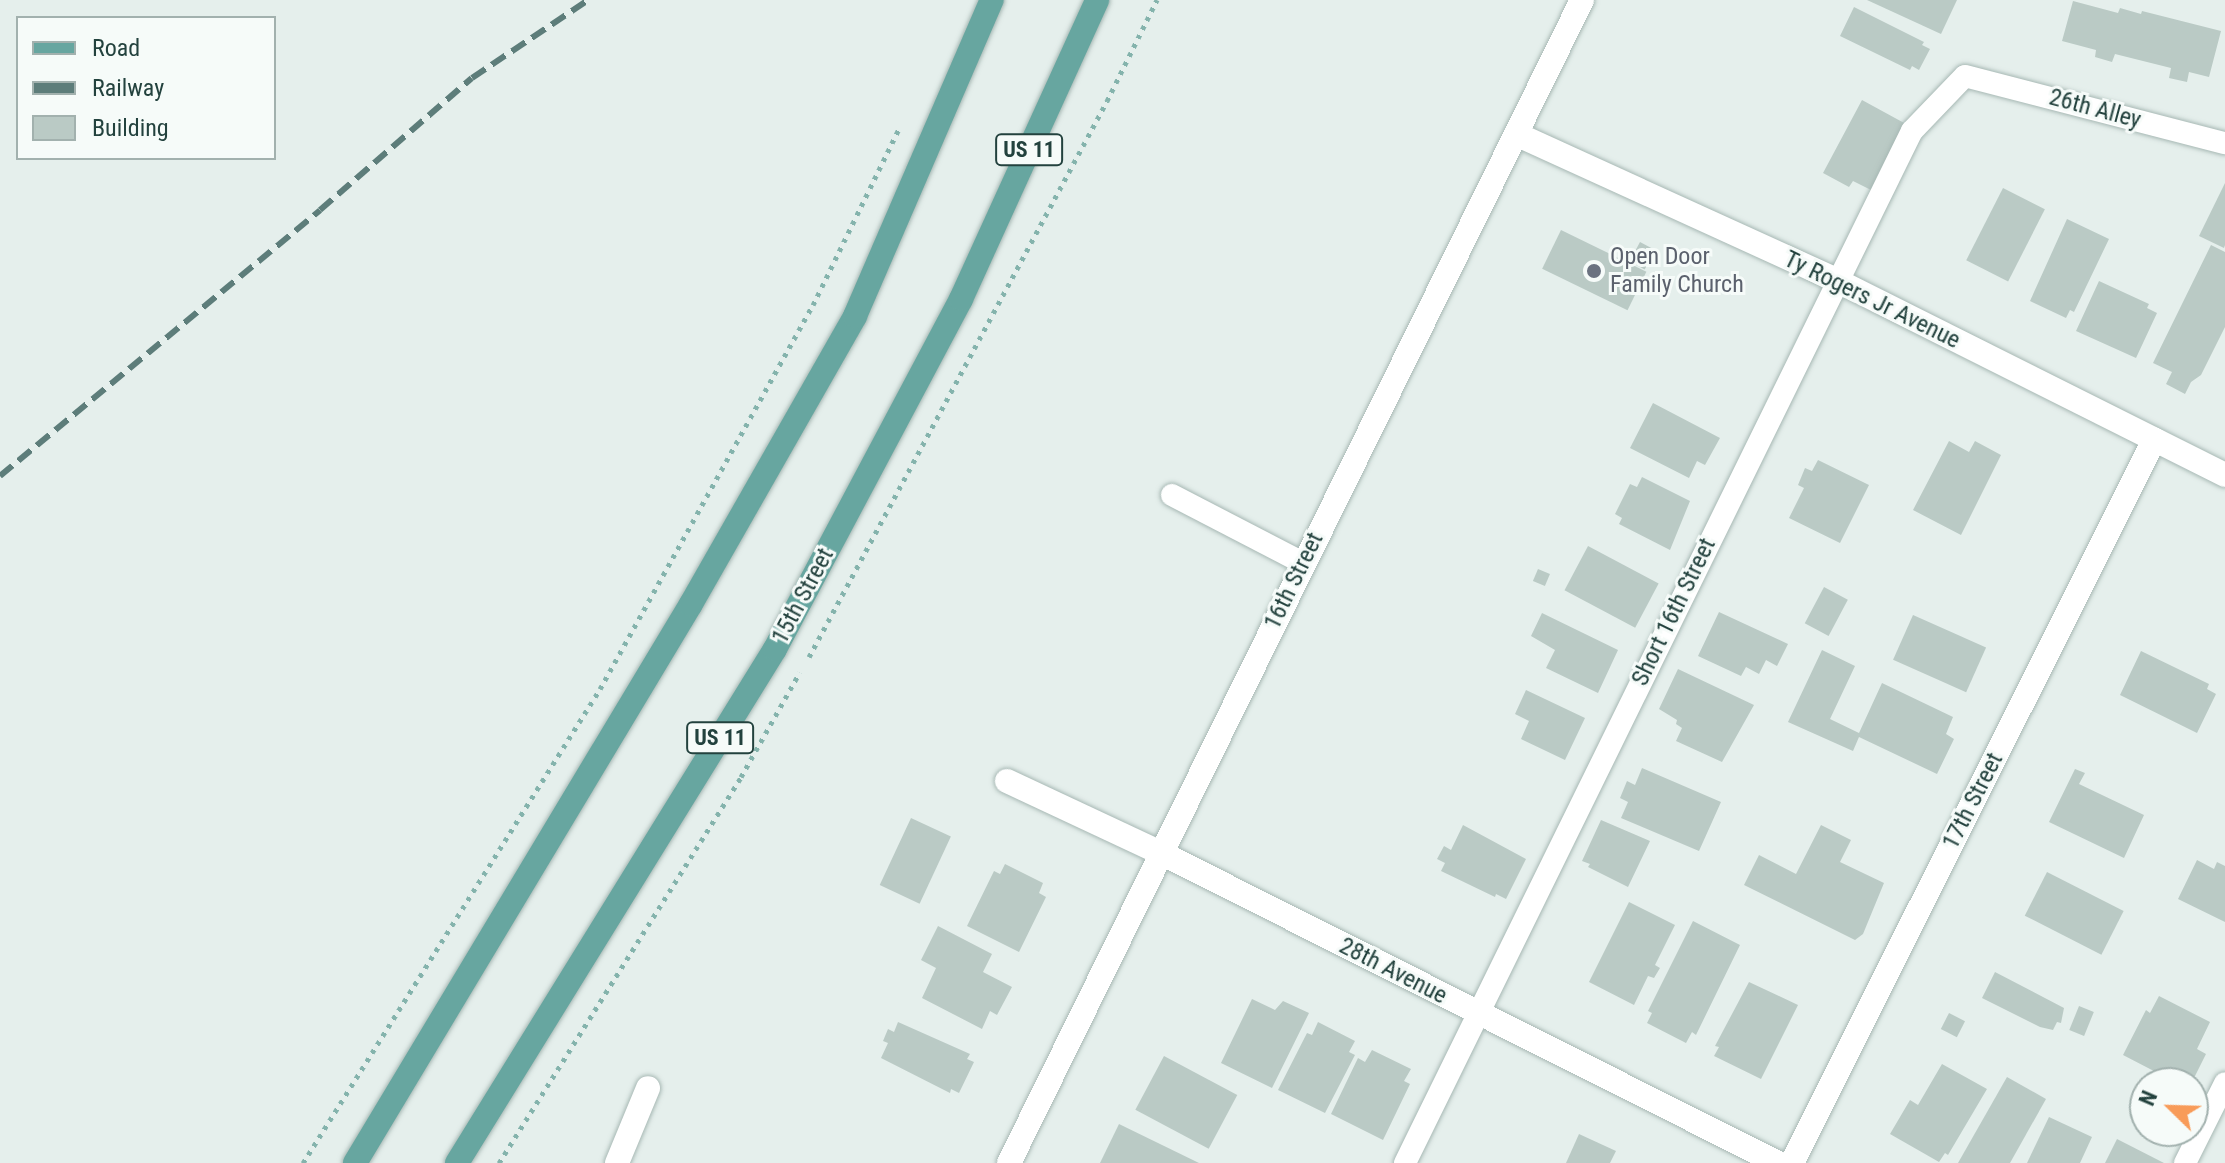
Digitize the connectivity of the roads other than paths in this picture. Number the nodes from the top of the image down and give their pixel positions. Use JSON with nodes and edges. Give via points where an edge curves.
{"nodes":[{"id":1,"x":992,"y":0,"type":"edge"},
{"id":2,"x":1097,"y":0,"type":"edge"},
{"id":3,"x":1582,"y":0,"type":"edge"},
{"id":4,"x":1965,"y":76,"type":"joint"},
{"id":5,"x":1516,"y":134,"type":"junction"},
{"id":6,"x":2225,"y":143,"type":"edge"},
{"id":7,"x":1836,"y":280,"type":"junction"},
{"id":8,"x":2154,"y":440,"type":"junction"},
{"id":9,"x":2225,"y":475,"type":"edge"},
{"id":10,"x":1172,"y":495,"type":"dead end"},
{"id":11,"x":1303,"y":563,"type":"junction"},
{"id":12,"x":1007,"y":781,"type":"dead end"},
{"id":13,"x":1161,"y":853,"type":"junction"},
{"id":14,"x":1478,"y":1014,"type":"junction"},
{"id":15,"x":2225,"y":1083,"type":"edge"},
{"id":16,"x":648,"y":1088,"type":"dead end"},
{"id":17,"x":355,"y":1163,"type":"edge"},
{"id":18,"x":457,"y":1163,"type":"edge"},
{"id":19,"x":617,"y":1163,"type":"edge"},
{"id":20,"x":1009,"y":1163,"type":"edge"},
{"id":21,"x":1405,"y":1163,"type":"edge"},
{"id":22,"x":1778,"y":1163,"type":"edge"},
{"id":23,"x":1792,"y":1163,"type":"edge"},
{"id":24,"x":2185,"y":1163,"type":"edge"}],
"edges":[{"from":1,"to":17,"type":"main road","via":[[855,316],[675,630]]},
{"from":2,"to":18,"type":"main road","name":"15th Street","number":"US 11","via":[[961,299],[775,649]]},
{"from":3,"to":5,"type":"street","name":"16th Street"},
{"from":4,"to":6,"type":"lane","name":"26th Alley"},
{"from":4,"to":7,"type":"lane","name":"Short 16th Street","via":[[1912,131]]},
{"from":5,"to":7,"type":"street","name":"Ty Rogers Jr Avenue"},
{"from":5,"to":11,"type":"street","name":"16th Street"},
{"from":7,"to":8,"type":"street","name":"Ty Rogers Jr Avenue"},
{"from":7,"to":14,"type":"lane","name":"Short 16th Street"},
{"from":8,"to":9,"type":"street","name":"Ty Rogers Jr Avenue"},
{"from":8,"to":23,"type":"street","name":"17th Street"},
{"from":10,"to":11,"type":"lane"},
{"from":11,"to":13,"type":"street","name":"16th Street"},
{"from":12,"to":13,"type":"street","name":"28th Avenue"},
{"from":13,"to":14,"type":"street","name":"28th Avenue"},
{"from":13,"to":20,"type":"street","name":"16th Street"},
{"from":14,"to":21,"type":"lane","name":"Short 16th Street"},
{"from":14,"to":22,"type":"street","name":"28th Avenue"},
{"from":15,"to":24,"type":"lane"},
{"from":16,"to":19,"type":"street"}]}
